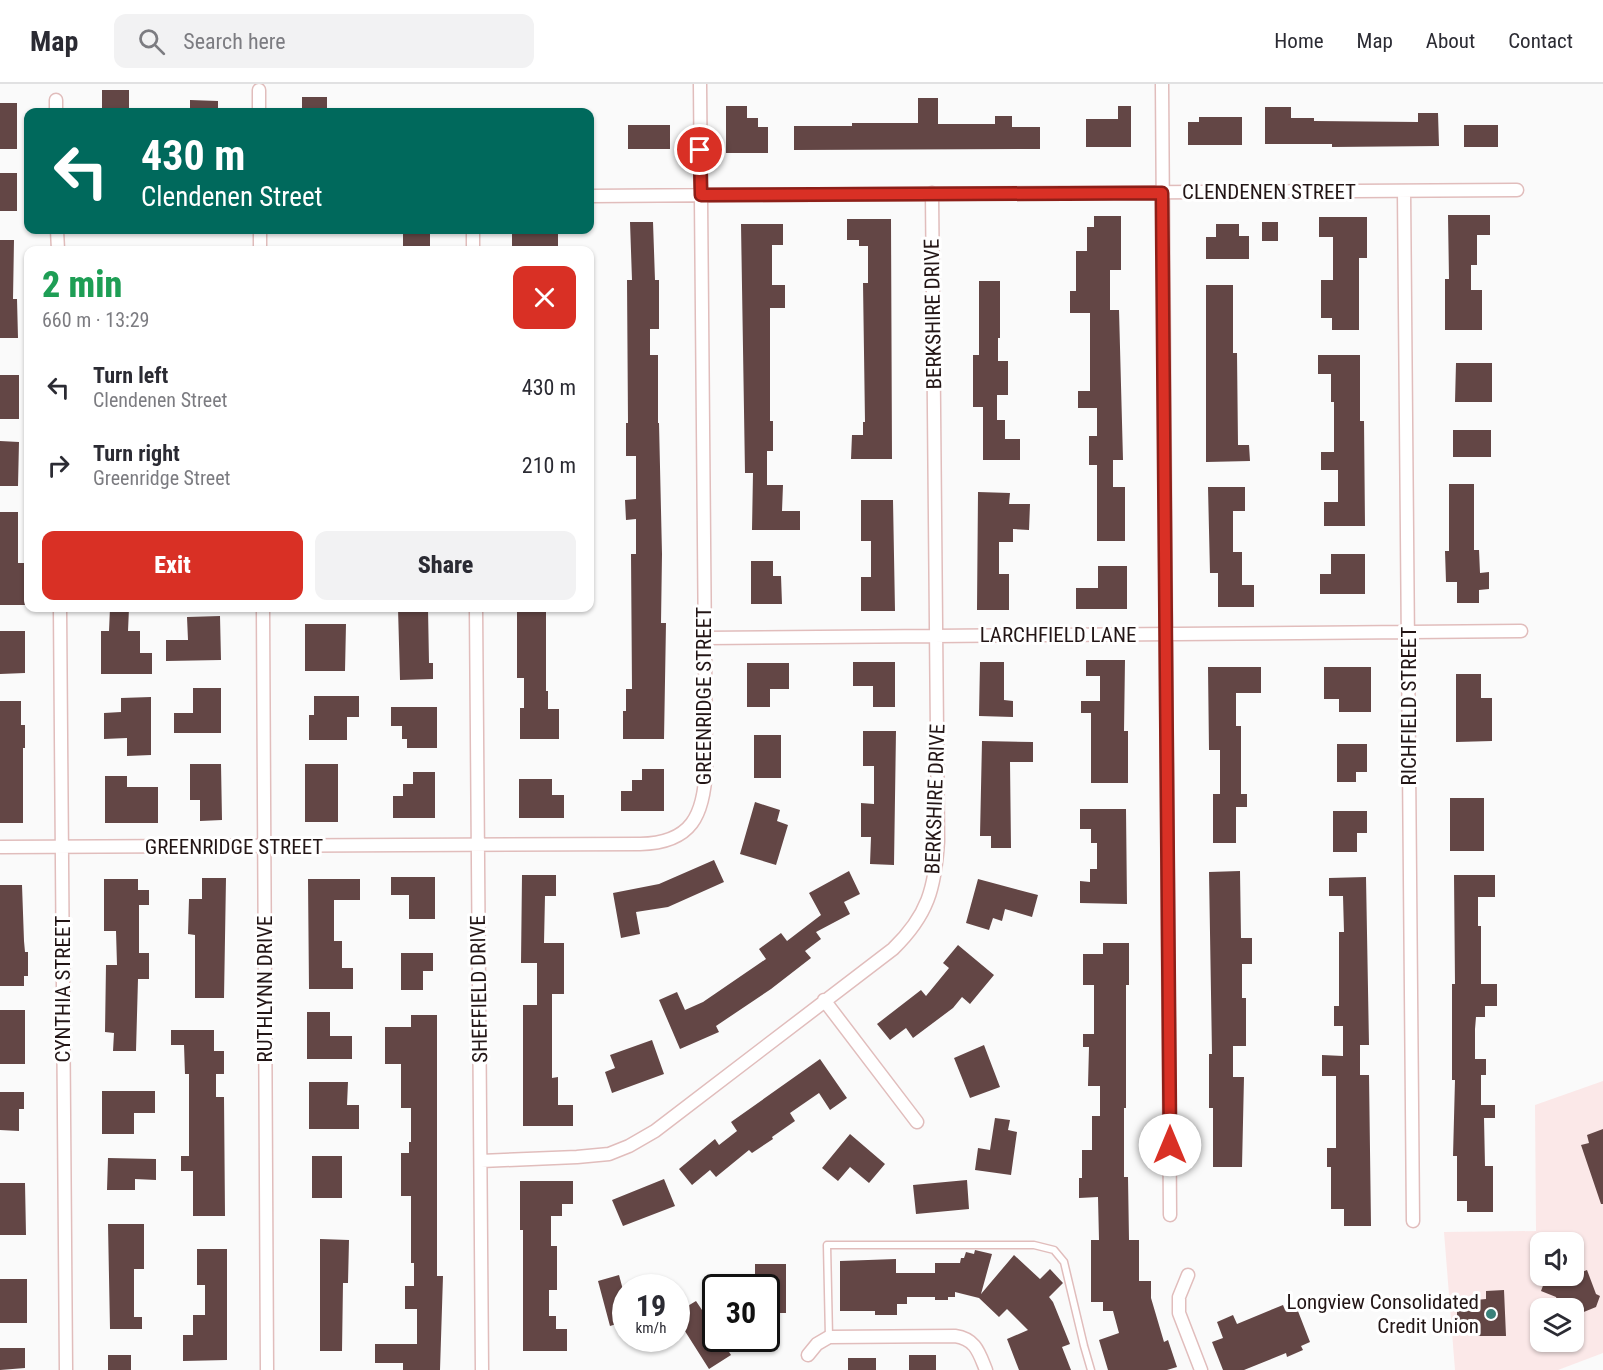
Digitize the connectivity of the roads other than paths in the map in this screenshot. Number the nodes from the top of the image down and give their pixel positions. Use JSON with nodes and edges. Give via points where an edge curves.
{"nodes":[{"id":1,"x":700,"y":84,"type":"edge"},
{"id":2,"x":1162,"y":84,"type":"edge"},
{"id":3,"x":259,"y":90,"type":"dead end"},
{"id":4,"x":259,"y":108,"type":"edge"},
{"id":5,"x":1517,"y":190,"type":"dead end"},
{"id":6,"x":1404,"y":192,"type":"junction"},
{"id":7,"x":932,"y":193,"type":"junction"},
{"id":8,"x":1162,"y":193,"type":"junction"},
{"id":9,"x":701,"y":195,"type":"junction"},
{"id":10,"x":594,"y":196,"type":"edge"},
{"id":11,"x":60,"y":612,"type":"edge"},
{"id":12,"x":263,"y":612,"type":"edge"},
{"id":13,"x":476,"y":612,"type":"edge"},
{"id":14,"x":1521,"y":632,"type":"dead end"},
{"id":15,"x":1408,"y":633,"type":"junction"},
{"id":16,"x":1166,"y":634,"type":"junction"},
{"id":17,"x":936,"y":636,"type":"junction"},
{"id":18,"x":704,"y":638,"type":"junction"},
{"id":19,"x":477,"y":845,"type":"junction"},
{"id":20,"x":0,"y":847,"type":"edge"},
{"id":21,"x":62,"y":847,"type":"junction"},
{"id":22,"x":265,"y":847,"type":"junction"},
{"id":23,"x":824,"y":1000,"type":"junction"},
{"id":24,"x":917,"y":1122,"type":"dead end"},
{"id":25,"x":480,"y":1161,"type":"junction"},
{"id":26,"x":1170,"y":1215,"type":"dead end"},
{"id":27,"x":1413,"y":1221,"type":"dead end"},
{"id":28,"x":1188,"y":1275,"type":"dead end"},
{"id":29,"x":829,"y":1338,"type":"junction"},
{"id":30,"x":808,"y":1355,"type":"dead end"},
{"id":31,"x":66,"y":1370,"type":"edge"},
{"id":32,"x":267,"y":1370,"type":"edge"},
{"id":33,"x":482,"y":1370,"type":"edge"},
{"id":34,"x":986,"y":1370,"type":"edge"},
{"id":35,"x":1091,"y":1370,"type":"edge"},
{"id":36,"x":1201,"y":1370,"type":"edge"}],
"edges":[{"from":1,"to":9,"type":"street","name":"GREENRIDGE STREET"},
{"from":2,"to":8,"type":"street"},
{"from":3,"to":4,"type":"street"},
{"from":5,"to":6,"type":"street","name":"CLENDENEN STREET"},
{"from":6,"to":8,"type":"street","name":"CLENDENEN STREET"},
{"from":6,"to":15,"type":"street","name":"RICHFIELD STREET"},
{"from":7,"to":8,"type":"street","name":"CLENDENEN STREET"},
{"from":7,"to":9,"type":"street","name":"CLENDENEN STREET"},
{"from":7,"to":17,"type":"street","name":"BERKSHIRE DRIVE"},
{"from":8,"to":16,"type":"street"},
{"from":9,"to":10,"type":"street","name":"CLENDENEN STREET"},
{"from":9,"to":18,"type":"street","name":"GREENRIDGE STREET"},
{"from":11,"to":21,"type":"street","name":"CYNTHIA STREET"},
{"from":12,"to":22,"type":"street","name":"RUTHLYNN DRIVE"},
{"from":13,"to":19,"type":"street","name":"SHEFFIELD DRIVE"},
{"from":14,"to":15,"type":"street","name":"LARCHFIELD LANE"},
{"from":15,"to":16,"type":"street","name":"LARCHFIELD LANE"},
{"from":15,"to":27,"type":"street","name":"RICHFIELD STREET"},
{"from":16,"to":17,"type":"street","name":"LARCHFIELD LANE"},
{"from":16,"to":26,"type":"street"},
{"from":17,"to":18,"type":"street","name":"LARCHFIELD LANE"},
{"from":17,"to":23,"type":"street","name":"BERKSHIRE DRIVE","via":[[938,841],[931,891],[922,915],[906,936]]},
{"from":18,"to":19,"type":"street","name":"GREENRIDGE STREET","via":[[705,783],[702,806],[687,828],[674,838],[654,844]]},
{"from":19,"to":22,"type":"street","name":"GREENRIDGE STREET"},
{"from":19,"to":25,"type":"street","name":"SHEFFIELD DRIVE"},
{"from":20,"to":21,"type":"street","name":"GREENRIDGE STREET"},
{"from":21,"to":22,"type":"street","name":"GREENRIDGE STREET"},
{"from":21,"to":31,"type":"street","name":"CYNTHIA STREET"},
{"from":22,"to":32,"type":"street","name":"RUTHLYNN DRIVE"},
{"from":23,"to":24,"type":"street"},
{"from":23,"to":25,"type":"street","name":"BERKSHIRE DRIVE","via":[[655,1131],[629,1146],[598,1155]]},
{"from":25,"to":33,"type":"street","name":"SHEFFIELD DRIVE"},
{"from":28,"to":36,"type":"street","via":[[1178,1305]]},
{"from":29,"to":30,"type":"street"},
{"from":29,"to":34,"type":"street","via":[[964,1338],[973,1342]]},
{"from":29,"to":35,"type":"lane","via":[[827,1245],[1034,1245],[1054,1250],[1064,1262]]}]}
